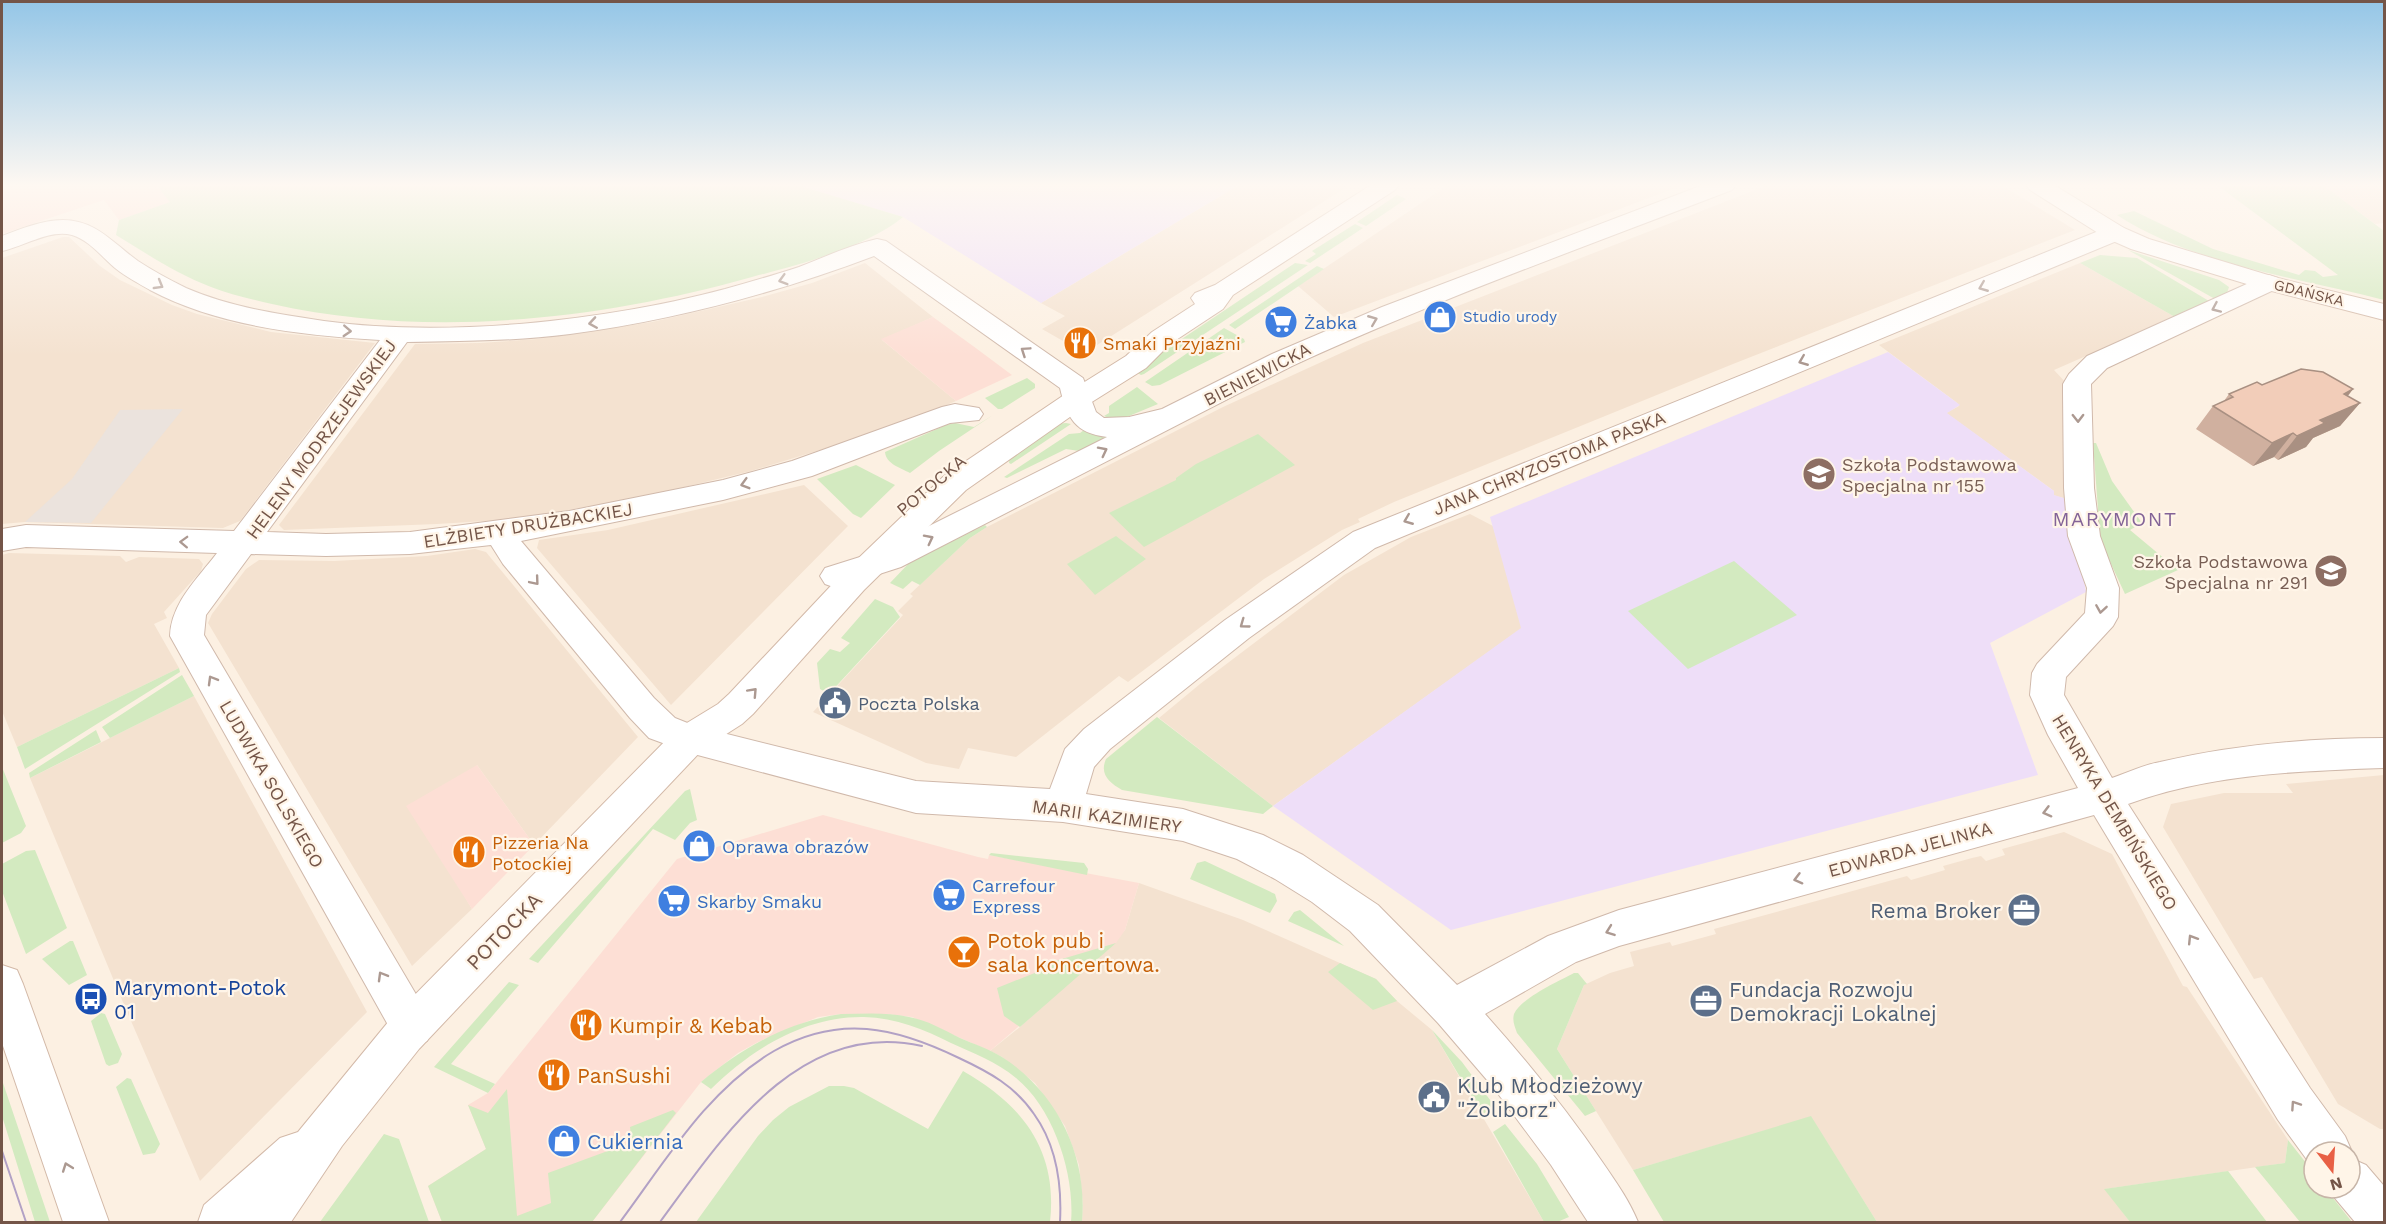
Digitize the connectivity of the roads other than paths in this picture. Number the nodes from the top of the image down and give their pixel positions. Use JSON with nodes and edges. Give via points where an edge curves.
{"nodes":[{"id":1,"x":98,"y":242,"type":"edge"},
{"id":2,"x":1298,"y":242,"type":"edge"},
{"id":3,"x":1572,"y":242,"type":"edge"},
{"id":4,"x":2093,"y":242,"type":"edge"},
{"id":5,"x":2139,"y":242,"type":"edge"},
{"id":6,"x":2269,"y":283,"type":"junction"},
{"id":7,"x":2385,"y":312,"type":"edge"},
{"id":8,"x":399,"y":334,"type":"junction"},
{"id":9,"x":1075,"y":391,"type":"junction"},
{"id":10,"x":969,"y":414,"type":"dead end"},
{"id":11,"x":1175,"y":415,"type":"junction"},
{"id":12,"x":505,"y":532,"type":"junction"},
{"id":13,"x":2,"y":540,"type":"edge"},
{"id":14,"x":243,"y":544,"type":"junction"},
{"id":15,"x":872,"y":565,"type":"junction"},
{"id":16,"x":836,"y":576,"type":"junction"},
{"id":17,"x":690,"y":739,"type":"junction"},
{"id":18,"x":2385,"y":753,"type":"edge"},
{"id":19,"x":2103,"y":797,"type":"junction"},
{"id":20,"x":1063,"y":806,"type":"junction"},
{"id":21,"x":2,"y":984,"type":"edge"},
{"id":22,"x":1453,"y":1009,"type":"junction"},
{"id":23,"x":412,"y":1027,"type":"junction"},
{"id":24,"x":326,"y":1130,"type":"junction"},
{"id":25,"x":2320,"y":1140,"type":"edge"},
{"id":26,"x":86,"y":1222,"type":"edge"},
{"id":27,"x":221,"y":1222,"type":"edge"},
{"id":28,"x":264,"y":1222,"type":"edge"},
{"id":29,"x":1615,"y":1222,"type":"edge"}],
"edges":[{"from":1,"to":8,"type":"street","one_way":true,"via":[[131,268],[183,298],[250,317],[318,329]]},
{"from":2,"to":9,"type":"street","name":"POTOCKA","via":[[1224,290],[1214,303],[1161,338],[1136,362]]},
{"from":11,"to":3,"type":"street","name":"BIENIEWICKA","one_way":true,"via":[[1348,330]]},
{"from":4,"to":20,"type":"street","name":"JANA CHRYZOSTOMA PASKA","one_way":true,"via":[[1364,540],[1237,630],[1096,739],[1078,760]]},
{"from":5,"to":6,"type":"street","name":"GDAŃSKA"},
{"from":6,"to":7,"type":"street","name":"GDAŃSKA"},
{"from":6,"to":19,"type":"street","name":"HENRYKA DEMBIŃSKIEGO","one_way":true,"via":[[2097,362],[2077,384],[2079,488],[2084,536],[2103,588],[2101,617],[2049,673],[2047,695]]},
{"from":9,"to":8,"type":"street","one_way":true,"via":[[878,246],[802,275],[693,304],[589,324],[531,331]]},
{"from":8,"to":14,"type":"street","name":"HELENY MODRZEJEWSKIEJ"},
{"from":9,"to":11,"type":"street","via":[[1087,420],[1101,427]]},
{"from":9,"to":15,"type":"street","name":"POTOCKA","via":[[955,483]]},
{"from":9,"to":16,"type":"street","name":"POTOCKA","via":[[945,470],[907,502]]},
{"from":10,"to":12,"type":"street","name":"ELŻBIETY DRUŻBACKIEJ","one_way":true,"via":[[942,416],[801,469],[723,490]]},
{"from":15,"to":11,"type":"street","name":"BIENIEWICKA","one_way":true,"via":[[890,560]]},
{"from":12,"to":14,"type":"street","name":"ELŻBIETY DRUŻBACKIEJ","via":[[410,543]]},
{"from":12,"to":17,"type":"street","name":"MARII KAZIMIERY","one_way":true,"via":[[508,548],[642,708],[662,728]]},
{"from":14,"to":13,"type":"street","name":"ELŻBIETY DRUŻBACKIEJ","one_way":true,"via":[[27,536]]},
{"from":23,"to":14,"type":"street","name":"LUDWIKA SOLSKIEGO","one_way":true,"via":[[187,636],[190,612]]},
{"from":15,"to":16,"type":"street","name":"BIENIEWICKA"},
{"from":17,"to":15,"type":"street","name":"POTOCKA","one_way":true,"via":[[741,704]]},
{"from":16,"to":17,"type":"street","name":"POTOCKA","via":[[721,695]]},
{"from":17,"to":20,"type":"street","name":"MARII KAZIMIERY","via":[[916,797]]},
{"from":17,"to":23,"type":"street","name":"POTOCKA"},
{"from":18,"to":19,"type":"street","name":"EDWARDA JELINKA","via":[[2298,756],[2220,766],[2158,777]]},
{"from":19,"to":22,"type":"street","name":"EDWARDA JELINKA","one_way":true,"via":[[1619,928],[1562,949]]},
{"from":25,"to":19,"type":"street","name":"HENRYKA DEMBIŃSKIEGO","one_way":true},
{"from":20,"to":22,"type":"street","name":"MARII KAZIMIERY","via":[[1183,825],[1249,847],[1289,867],[1364,918]]},
{"from":26,"to":21,"type":"street","one_way":true},
{"from":22,"to":29,"type":"street","name":"MARII KAZIMIERY","via":[[1567,1149]]},
{"from":23,"to":24,"type":"street","name":"POTOCKA"},
{"from":24,"to":27,"type":"street","name":"POTOCKA"},
{"from":24,"to":28,"type":"street","name":"POTOCKA"}]}
